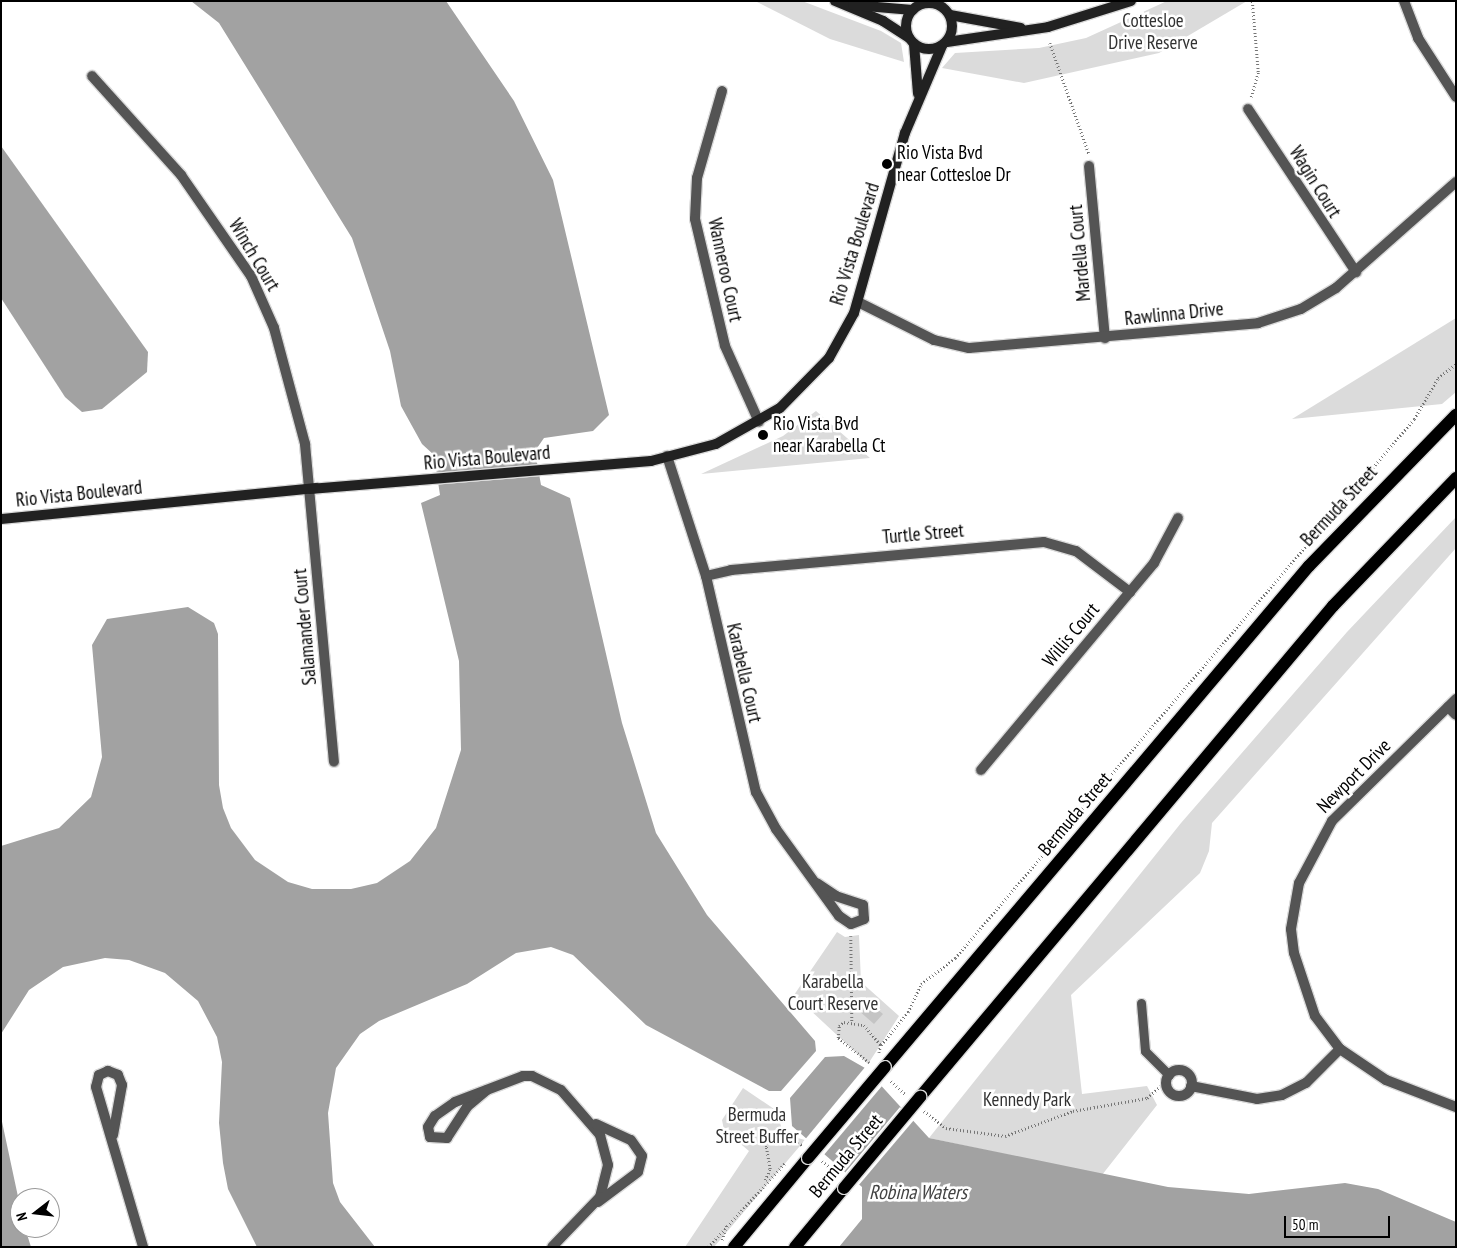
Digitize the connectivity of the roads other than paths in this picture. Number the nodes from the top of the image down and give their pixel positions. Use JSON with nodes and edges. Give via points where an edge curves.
{"nodes":[{"id":1,"x":1131,"y":1,"type":"edge"},
{"id":2,"x":1404,"y":1,"type":"edge"},
{"id":3,"x":840,"y":3,"type":"edge"},
{"id":4,"x":912,"y":10,"type":"junction"},
{"id":5,"x":950,"y":15,"type":"junction"},
{"id":6,"x":1029,"y":29,"type":"junction"},
{"id":7,"x":912,"y":41,"type":"junction"},
{"id":8,"x":944,"y":44,"type":"junction"},
{"id":9,"x":92,"y":76,"type":"dead end"},
{"id":10,"x":722,"y":91,"type":"dead end"},
{"id":11,"x":918,"y":94,"type":"junction"},
{"id":12,"x":1456,"y":97,"type":"edge"},
{"id":13,"x":1248,"y":108,"type":"road end"},
{"id":14,"x":1090,"y":166,"type":"road end"},
{"id":15,"x":1456,"y":182,"type":"edge"},
{"id":16,"x":1356,"y":272,"type":"junction"},
{"id":17,"x":858,"y":302,"type":"junction"},
{"id":18,"x":1105,"y":338,"type":"junction"},
{"id":19,"x":1456,"y":416,"type":"edge"},
{"id":20,"x":759,"y":422,"type":"junction"},
{"id":21,"x":667,"y":456,"type":"junction"},
{"id":22,"x":1456,"y":478,"type":"edge"},
{"id":23,"x":310,"y":489,"type":"junction"},
{"id":24,"x":1178,"y":518,"type":"dead end"},
{"id":25,"x":1,"y":519,"type":"edge"},
{"id":26,"x":706,"y":576,"type":"junction"},
{"id":27,"x":1130,"y":592,"type":"junction"},
{"id":28,"x":1456,"y":699,"type":"edge"},
{"id":29,"x":1448,"y":707,"type":"junction"},
{"id":30,"x":1456,"y":715,"type":"edge"},
{"id":31,"x":334,"y":762,"type":"dead end"},
{"id":32,"x":981,"y":770,"type":"dead end"},
{"id":33,"x":817,"y":883,"type":"junction"},
{"id":34,"x":1142,"y":1003,"type":"dead end"},
{"id":35,"x":1340,"y":1049,"type":"junction"},
{"id":36,"x":1167,"y":1079,"type":"junction"},
{"id":37,"x":1191,"y":1086,"type":"junction"},
{"id":38,"x":487,"y":1090,"type":"junction"},
{"id":39,"x":1456,"y":1107,"type":"edge"},
{"id":40,"x":590,"y":1121,"type":"junction"},
{"id":41,"x":113,"y":1135,"type":"junction"},
{"id":42,"x":635,"y":1144,"type":"junction"},
{"id":43,"x":607,"y":1154,"type":"junction"},
{"id":44,"x":593,"y":1205,"type":"junction"},
{"id":45,"x":142,"y":1247,"type":"edge"},
{"id":46,"x":552,"y":1247,"type":"edge"},
{"id":47,"x":734,"y":1247,"type":"edge"},
{"id":48,"x":795,"y":1247,"type":"edge"}],
"edges":[{"from":1,"to":6,"type":"street","via":[[1092,16]]},
{"from":2,"to":12,"type":"street","via":[[1418,38]]},
{"from":3,"to":4,"type":"street"},
{"from":3,"to":7,"type":"street"},
{"from":4,"to":5,"type":"street","via":[[935,3]]},
{"from":4,"to":7,"type":"street","via":[[906,24]]},
{"from":5,"to":6,"type":"street"},
{"from":5,"to":8,"type":"street","via":[[953,29]]},
{"from":6,"to":8,"type":"street"},
{"from":7,"to":8,"type":"street","via":[[927,50]]},
{"from":7,"to":11,"type":"street","name":"Rio Vista Boulevard"},
{"from":8,"to":11,"type":"street","name":"Rio Vista Boulevard"},
{"from":9,"to":23,"type":"street","name":"Winch Court","via":[[181,175],[251,276],[274,328],[305,444]]},
{"from":10,"to":20,"type":"street","name":"Wanneroo Court","via":[[697,178],[695,219],[725,346]]},
{"from":11,"to":17,"type":"street","name":"Rio Vista Boulevard"},
{"from":13,"to":16,"type":"street","name":"Wagin Court"},
{"from":14,"to":18,"type":"street","name":"Mardella Court"},
{"from":15,"to":16,"type":"street","name":"Rawlinna Drive"},
{"from":16,"to":18,"type":"street","name":"Rawlinna Drive","via":[[1308,306],[1258,323]]},
{"from":17,"to":18,"type":"street","name":"Rawlinna Drive","via":[[934,340],[969,348]]},
{"from":17,"to":20,"type":"street","name":"Rio Vista Boulevard","via":[[843,336],[820,369],[800,391]]},
{"from":19,"to":47,"type":"main road","name":"Bermuda Street","bridge":true,"via":[[1309,566]]},
{"from":20,"to":21,"type":"street","name":"Rio Vista Boulevard","via":[[716,444]]},
{"from":21,"to":23,"type":"street","name":"Rio Vista Boulevard"},
{"from":21,"to":26,"type":"street","name":"Karabella Court"},
{"from":22,"to":48,"type":"main road","name":"Bermuda Street","bridge":true,"via":[[1322,619]]},
{"from":23,"to":25,"type":"street","name":"Rio Vista Boulevard"},
{"from":23,"to":31,"type":"street","name":"Salamander Court"},
{"from":24,"to":27,"type":"street","name":"Willis Court","via":[[1166,547]]},
{"from":26,"to":27,"type":"street","name":"Turtle Street","via":[[740,569],[1044,542],[1076,551]]},
{"from":26,"to":33,"type":"street","name":"Karabella Court","via":[[756,792],[776,829]]},
{"from":27,"to":32,"type":"street","name":"Willis Court"},
{"from":28,"to":29,"type":"street","name":"Newport Drive"},
{"from":29,"to":30,"type":"street"},
{"from":29,"to":35,"type":"street","name":"Newport Drive","via":[[1332,820],[1310,854],[1299,883],[1292,929],[1294,953],[1315,1016]]},
{"from":33,"to":33,"type":"street","name":"Karabella Court","via":[[836,896],[863,905],[864,919],[851,924],[839,916]]},
{"from":34,"to":36,"type":"lane","via":[[1145,1051]]},
{"from":35,"to":37,"type":"street","via":[[1306,1083],[1282,1096],[1257,1099]]},
{"from":35,"to":39,"type":"street","name":"Newport Drive","via":[[1386,1080]]},
{"from":36,"to":37,"type":"street","via":[[1184,1071]]},
{"from":36,"to":37,"type":"street","via":[[1175,1095],[1187,1093]]},
{"from":38,"to":38,"type":"street","via":[[467,1107],[446,1138],[430,1138],[428,1127],[435,1116]]},
{"from":38,"to":40,"type":"street","via":[[523,1076],[541,1078],[561,1090]]},
{"from":40,"to":42,"type":"street"},
{"from":40,"to":43,"type":"street"},
{"from":41,"to":41,"type":"street","via":[[96,1088],[99,1075],[108,1071],[118,1075],[122,1085]]},
{"from":41,"to":45,"type":"street","via":[[126,1203]]},
{"from":42,"to":43,"type":"street","via":[[616,1142]]},
{"from":42,"to":44,"type":"street","via":[[642,1156],[638,1172]]},
{"from":43,"to":44,"type":"street","via":[[605,1186]]},
{"from":44,"to":46,"type":"street"}]}
